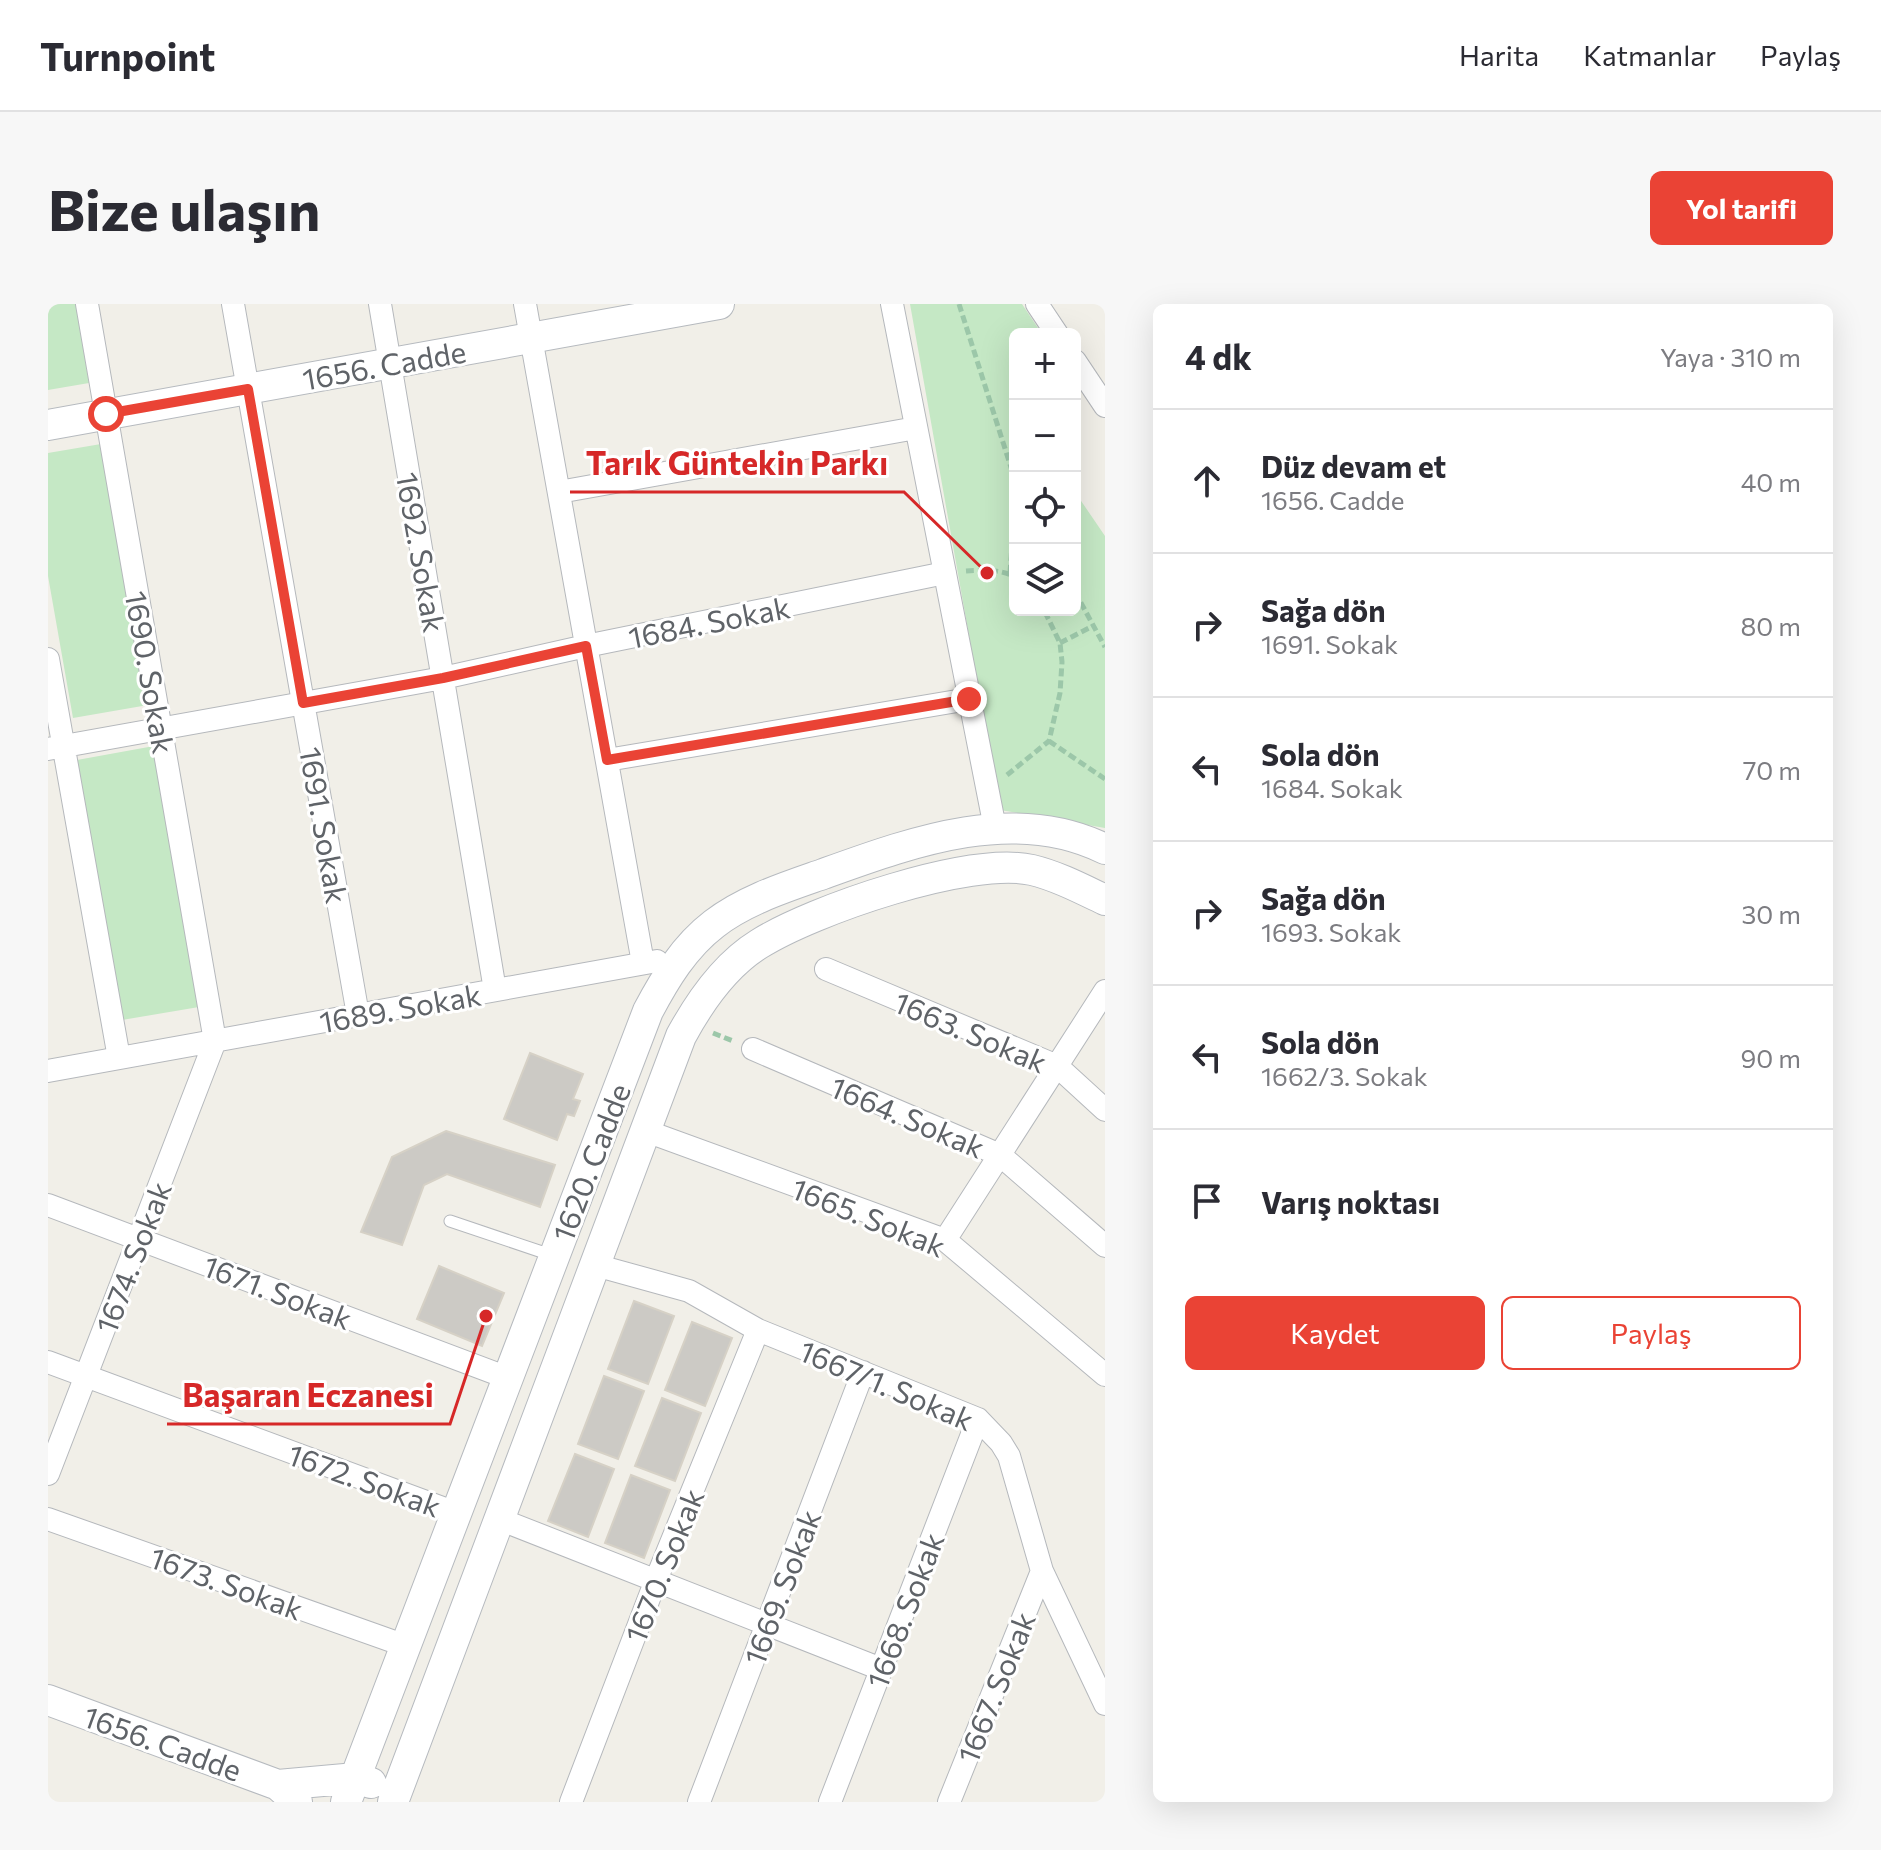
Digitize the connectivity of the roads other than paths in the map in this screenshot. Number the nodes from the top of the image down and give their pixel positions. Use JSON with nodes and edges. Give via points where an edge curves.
{"nodes":[{"id":1,"x":87,"y":304,"type":"edge"},
{"id":2,"x":233,"y":304,"type":"edge"},
{"id":3,"x":380,"y":304,"type":"edge"},
{"id":4,"x":525,"y":304,"type":"edge"},
{"id":5,"x":719,"y":304,"type":"edge"},
{"id":6,"x":892,"y":304,"type":"edge"},
{"id":7,"x":1037,"y":304,"type":"edge"},
{"id":8,"x":1053,"y":328,"type":"edge"},
{"id":9,"x":531,"y":338,"type":"junction"},
{"id":10,"x":390,"y":363,"type":"junction"},
{"id":11,"x":1081,"y":370,"type":"edge"},
{"id":12,"x":248,"y":389,"type":"junction"},
{"id":13,"x":1105,"y":406,"type":"edge"},
{"id":14,"x":106,"y":414,"type":"junction"},
{"id":15,"x":48,"y":425,"type":"edge"},
{"id":16,"x":916,"y":428,"type":"junction"},
{"id":17,"x":559,"y":492,"type":"junction"},
{"id":18,"x":945,"y":573,"type":"junction"},
{"id":19,"x":586,"y":646,"type":"junction"},
{"id":20,"x":48,"y":659,"type":"edge"},
{"id":21,"x":443,"y":678,"type":"junction"},
{"id":22,"x":969,"y":699,"type":"junction"},
{"id":23,"x":303,"y":703,"type":"junction"},
{"id":24,"x":161,"y":729,"type":"junction"},
{"id":25,"x":56,"y":748,"type":"edge"},
{"id":26,"x":607,"y":760,"type":"junction"},
{"id":27,"x":995,"y":828,"type":"junction"},
{"id":28,"x":1105,"y":849,"type":"edge"},
{"id":29,"x":1105,"y":900,"type":"edge"},
{"id":30,"x":682,"y":957,"type":"junction"},
{"id":31,"x":643,"y":963,"type":"junction"},
{"id":32,"x":826,"y":969,"type":"dead end"},
{"id":33,"x":495,"y":990,"type":"junction"},
{"id":34,"x":1105,"y":991,"type":"edge"},
{"id":35,"x":358,"y":1015,"type":"junction"},
{"id":36,"x":215,"y":1041,"type":"junction"},
{"id":37,"x":753,"y":1049,"type":"road end"},
{"id":38,"x":119,"y":1058,"type":"junction"},
{"id":39,"x":1057,"y":1066,"type":"junction"},
{"id":40,"x":57,"y":1069,"type":"edge"},
{"id":41,"x":48,"y":1081,"type":"edge"},
{"id":42,"x":1105,"y":1110,"type":"edge"},
{"id":43,"x":646,"y":1131,"type":"junction"},
{"id":44,"x":1000,"y":1155,"type":"junction"},
{"id":45,"x":48,"y":1205,"type":"edge"},
{"id":46,"x":450,"y":1221,"type":"dead end"},
{"id":47,"x":138,"y":1239,"type":"junction"},
{"id":48,"x":945,"y":1240,"type":"junction"},
{"id":49,"x":1105,"y":1246,"type":"edge"},
{"id":50,"x":554,"y":1256,"type":"junction"},
{"id":51,"x":595,"y":1265,"type":"junction"},
{"id":52,"x":758,"y":1330,"type":"junction"},
{"id":53,"x":48,"y":1362,"type":"edge"},
{"id":54,"x":863,"y":1372,"type":"junction"},
{"id":55,"x":1105,"y":1375,"type":"edge"},
{"id":56,"x":86,"y":1376,"type":"junction"},
{"id":57,"x":508,"y":1378,"type":"junction"},
{"id":58,"x":978,"y":1419,"type":"junction"},
{"id":59,"x":48,"y":1474,"type":"edge"},
{"id":60,"x":456,"y":1513,"type":"junction"},
{"id":61,"x":48,"y":1519,"type":"edge"},
{"id":62,"x":499,"y":1519,"type":"junction"},
{"id":63,"x":1042,"y":1571,"type":"junction"},
{"id":64,"x":656,"y":1580,"type":"junction"},
{"id":65,"x":767,"y":1624,"type":"junction"},
{"id":66,"x":406,"y":1646,"type":"junction"},
{"id":67,"x":881,"y":1669,"type":"junction"},
{"id":68,"x":48,"y":1700,"type":"edge"},
{"id":69,"x":1105,"y":1704,"type":"edge"},
{"id":70,"x":351,"y":1790,"type":"edge"},
{"id":71,"x":288,"y":1793,"type":"edge"},
{"id":72,"x":394,"y":1797,"type":"edge"},
{"id":73,"x":571,"y":1802,"type":"edge"},
{"id":74,"x":699,"y":1802,"type":"edge"},
{"id":75,"x":830,"y":1802,"type":"edge"},
{"id":76,"x":949,"y":1802,"type":"edge"}],
"edges":[{"from":1,"to":14,"type":"street","name":"1690. Sokak"},
{"from":2,"to":12,"type":"street","name":"1691. Sokak"},
{"from":3,"to":10,"type":"street","name":"1692. Sokak"},
{"from":4,"to":9,"type":"street"},
{"from":5,"to":9,"type":"main road","name":"1656. Cadde"},
{"from":6,"to":16,"type":"street"},
{"from":7,"to":8,"type":"street"},
{"from":9,"to":10,"type":"main road","name":"1656. Cadde"},
{"from":9,"to":17,"type":"street"},
{"from":10,"to":12,"type":"main road","name":"1656. Cadde"},
{"from":10,"to":21,"type":"street","name":"1692. Sokak"},
{"from":11,"to":13,"type":"street"},
{"from":12,"to":14,"type":"main road","name":"1656. Cadde"},
{"from":12,"to":23,"type":"street","name":"1691. Sokak"},
{"from":14,"to":15,"type":"main road","name":"1656. Cadde"},
{"from":14,"to":24,"type":"street","name":"1690. Sokak"},
{"from":16,"to":17,"type":"street"},
{"from":16,"to":18,"type":"street"},
{"from":17,"to":19,"type":"street"},
{"from":18,"to":19,"type":"street","name":"1684. Sokak"},
{"from":18,"to":22,"type":"street"},
{"from":19,"to":21,"type":"street","name":"1684. Sokak"},
{"from":19,"to":26,"type":"street"},
{"from":20,"to":25,"type":"street"},
{"from":21,"to":23,"type":"street","name":"1684. Sokak"},
{"from":21,"to":33,"type":"street","name":"1692. Sokak"},
{"from":22,"to":26,"type":"street"},
{"from":22,"to":27,"type":"street"},
{"from":23,"to":24,"type":"street","name":"1684. Sokak"},
{"from":23,"to":35,"type":"street","name":"1691. Sokak"},
{"from":24,"to":25,"type":"street","name":"1684. Sokak"},
{"from":24,"to":36,"type":"street","name":"1690. Sokak"},
{"from":25,"to":38,"type":"street"},
{"from":26,"to":31,"type":"street"},
{"from":27,"to":28,"type":"main road","name":"1620. Cadde","via":[[1044,830]]},
{"from":27,"to":30,"type":"main road","name":"1620. Cadde","via":[[944,835],[793,884],[713,924]]},
{"from":29,"to":43,"type":"main road","name":"1620. Cadde","via":[[1031,870],[996,867],[894,890],[812,918],[759,944],[730,967],[689,1022]]},
{"from":30,"to":31,"type":"street","name":"1689. Sokak"},
{"from":30,"to":50,"type":"main road","name":"1620. Cadde","via":[[648,1011]]},
{"from":31,"to":33,"type":"street","name":"1689. Sokak"},
{"from":32,"to":39,"type":"street","name":"1663. Sokak"},
{"from":33,"to":35,"type":"street","name":"1689. Sokak"},
{"from":34,"to":39,"type":"street"},
{"from":35,"to":36,"type":"street","name":"1689. Sokak"},
{"from":36,"to":38,"type":"street","name":"1689. Sokak"},
{"from":36,"to":47,"type":"street","name":"1674. Sokak"},
{"from":37,"to":44,"type":"street","name":"1664. Sokak"},
{"from":38,"to":40,"type":"street","name":"1689. Sokak"},
{"from":39,"to":42,"type":"street","name":"1663. Sokak"},
{"from":39,"to":44,"type":"street"},
{"from":40,"to":41,"type":"street"},
{"from":43,"to":48,"type":"street","name":"1665. Sokak"},
{"from":43,"to":51,"type":"main road","name":"1620. Cadde"},
{"from":44,"to":48,"type":"street"},
{"from":44,"to":49,"type":"street","name":"1664. Sokak"},
{"from":45,"to":47,"type":"street","name":"1671. Sokak"},
{"from":46,"to":50,"type":"lane"},
{"from":47,"to":56,"type":"street","name":"1674. Sokak"},
{"from":47,"to":57,"type":"street","name":"1671. Sokak"},
{"from":48,"to":55,"type":"street","name":"1665. Sokak"},
{"from":50,"to":57,"type":"main road","name":"1620. Cadde"},
{"from":51,"to":52,"type":"street","name":"1667/1. Sokak","via":[[689,1291]]},
{"from":51,"to":62,"type":"main road","name":"1620. Cadde"},
{"from":52,"to":54,"type":"street","name":"1667/1. Sokak"},
{"from":52,"to":64,"type":"street","name":"1670. Sokak"},
{"from":53,"to":56,"type":"street","name":"1672. Sokak"},
{"from":54,"to":58,"type":"street","name":"1667/1. Sokak"},
{"from":54,"to":65,"type":"street","name":"1669. Sokak"},
{"from":56,"to":59,"type":"street","name":"1674. Sokak"},
{"from":56,"to":60,"type":"street","name":"1672. Sokak"},
{"from":57,"to":60,"type":"main road","name":"1620. Cadde"},
{"from":58,"to":63,"type":"street","name":"1667/1. Sokak","via":[[1009,1456]]},
{"from":58,"to":67,"type":"street","name":"1668. Sokak"},
{"from":60,"to":66,"type":"main road","name":"1620. Cadde"},
{"from":61,"to":66,"type":"street","name":"1673. Sokak"},
{"from":62,"to":64,"type":"street"},
{"from":62,"to":72,"type":"main road","name":"1620. Cadde"},
{"from":63,"to":69,"type":"street","name":"1667/1. Sokak"},
{"from":63,"to":76,"type":"street","name":"1667. Sokak"},
{"from":64,"to":65,"type":"street"},
{"from":64,"to":73,"type":"street","name":"1670. Sokak"},
{"from":65,"to":67,"type":"street"},
{"from":65,"to":74,"type":"street","name":"1669. Sokak"},
{"from":66,"to":70,"type":"main road","name":"1620. Cadde"},
{"from":67,"to":75,"type":"street","name":"1668. Sokak"},
{"from":68,"to":71,"type":"main road","name":"1656. Cadde"},
{"from":70,"to":71,"type":"main road","name":"1656. Cadde"},
{"from":70,"to":72,"type":"main road"}]}
